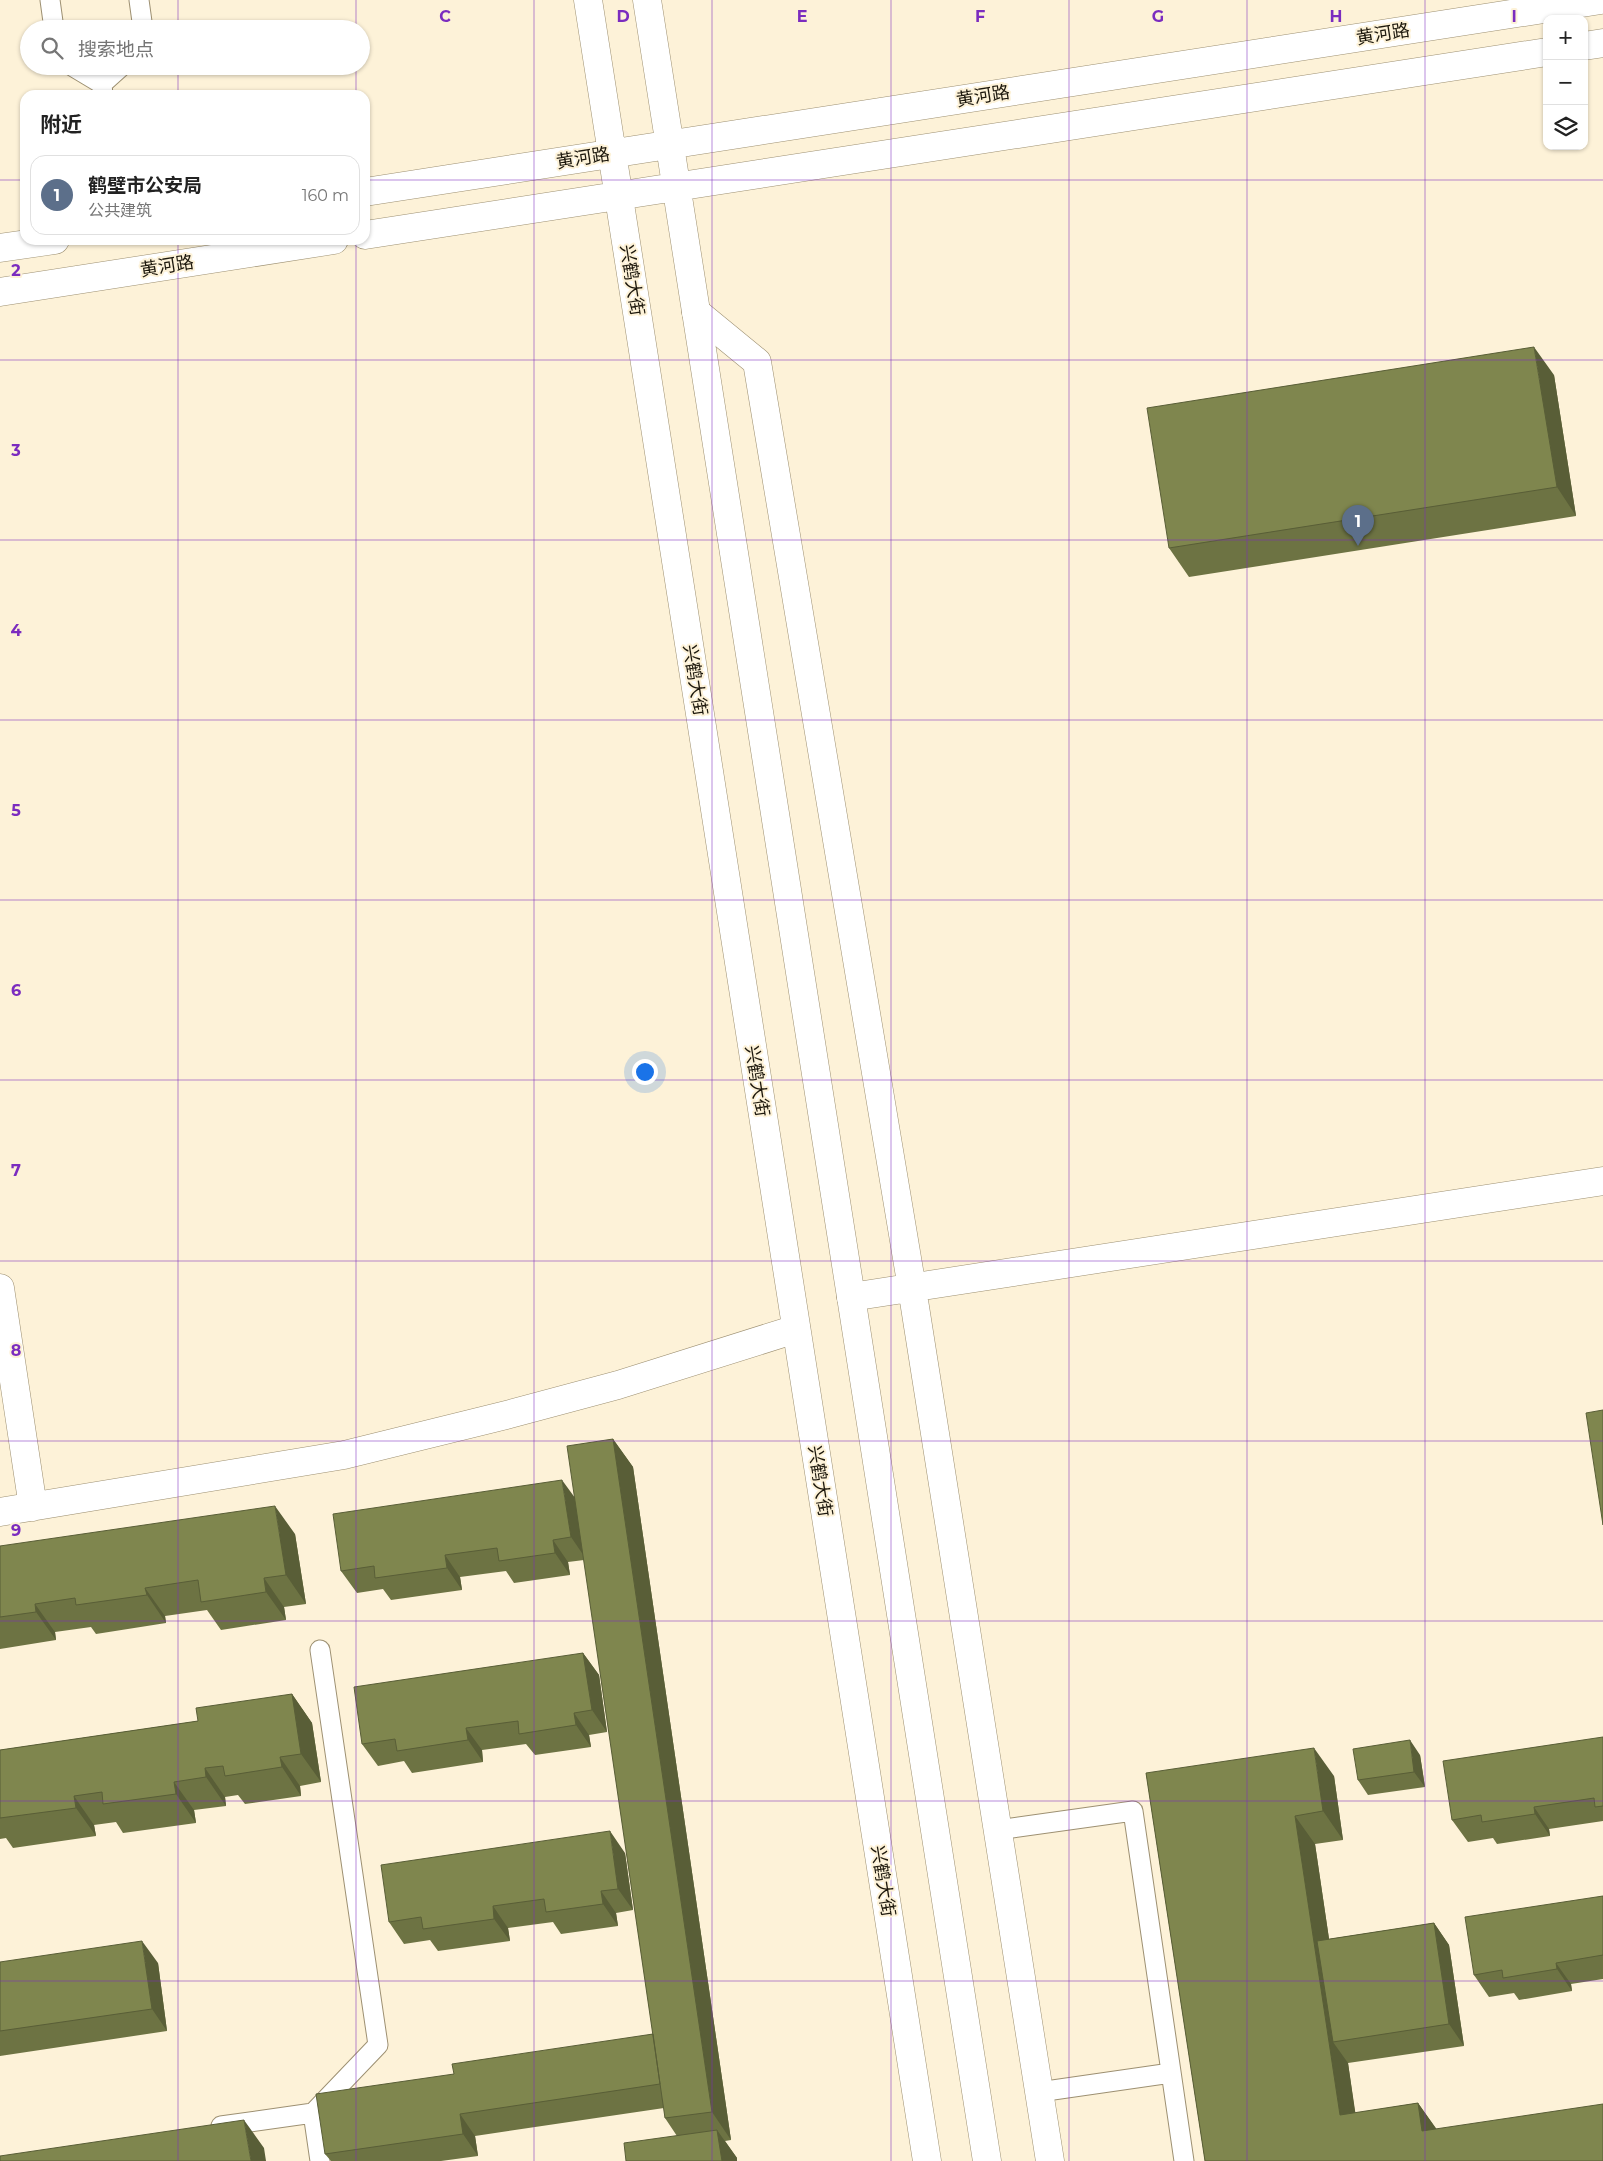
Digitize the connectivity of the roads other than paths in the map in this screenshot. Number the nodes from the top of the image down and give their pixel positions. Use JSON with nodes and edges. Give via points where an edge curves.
{"nodes":[{"id":1,"x":50,"y":0,"type":"edge"},
{"id":2,"x":139,"y":0,"type":"edge"},
{"id":3,"x":588,"y":0,"type":"edge"},
{"id":4,"x":647,"y":0,"type":"edge"},
{"id":5,"x":1601,"y":0,"type":"edge"},
{"id":6,"x":53,"y":20,"type":"edge"},
{"id":7,"x":142,"y":20,"type":"edge"},
{"id":8,"x":1603,"y":43,"type":"edge"},
{"id":9,"x":1588,"y":45,"type":"edge"},
{"id":10,"x":1543,"y":53,"type":"edge"},
{"id":11,"x":83,"y":75,"type":"edge"},
{"id":12,"x":114,"y":75,"type":"edge"},
{"id":13,"x":102,"y":90,"type":"edge"},
{"id":14,"x":670,"y":145,"type":"junction"},
{"id":15,"x":612,"y":153,"type":"junction"},
{"id":16,"x":677,"y":187,"type":"junction"},
{"id":17,"x":370,"y":191,"type":"edge"},
{"id":18,"x":619,"y":196,"type":"junction"},
{"id":19,"x":370,"y":234,"type":"edge"},
{"id":20,"x":20,"y":245,"type":"edge"},
{"id":21,"x":302,"y":245,"type":"edge"},
{"id":22,"x":0,"y":248,"type":"edge"},
{"id":23,"x":0,"y":292,"type":"edge"},
{"id":24,"x":696,"y":312,"type":"junction"},
{"id":25,"x":1603,"y":1181,"type":"edge"},
{"id":26,"x":0,"y":1288,"type":"edge"},
{"id":27,"x":912,"y":1288,"type":"junction"},
{"id":28,"x":851,"y":1298,"type":"junction"},
{"id":29,"x":796,"y":1328,"type":"junction"},
{"id":30,"x":32,"y":1507,"type":"junction"},
{"id":31,"x":0,"y":1512,"type":"edge"},
{"id":32,"x":320,"y":1650,"type":"dead end"},
{"id":33,"x":998,"y":1830,"type":"junction"},
{"id":34,"x":1171,"y":2073,"type":"junction"},
{"id":35,"x":1039,"y":2092,"type":"junction"},
{"id":36,"x":313,"y":2112,"type":"junction"},
{"id":37,"x":205,"y":2128,"type":"edge"},
{"id":38,"x":320,"y":2161,"type":"edge"},
{"id":39,"x":928,"y":2161,"type":"edge"},
{"id":40,"x":987,"y":2161,"type":"edge"},
{"id":41,"x":1050,"y":2161,"type":"edge"},
{"id":42,"x":1184,"y":2161,"type":"edge"}],
"edges":[{"from":1,"to":6,"type":"lane"},
{"from":2,"to":7,"type":"lane"},
{"from":3,"to":15,"type":"main road","name":"兴鹤大街"},
{"from":4,"to":14,"type":"main road"},
{"from":5,"to":14,"type":"main road","name":"黄河路"},
{"from":8,"to":9,"type":"main road"},
{"from":10,"to":16,"type":"main road"},
{"from":11,"to":13,"type":"lane"},
{"from":12,"to":13,"type":"lane"},
{"from":14,"to":15,"type":"main road","name":"黄河路"},
{"from":14,"to":16,"type":"main road"},
{"from":15,"to":17,"type":"main road","name":"黄河路"},
{"from":15,"to":18,"type":"main road","name":"兴鹤大街"},
{"from":16,"to":18,"type":"main road"},
{"from":16,"to":24,"type":"main road"},
{"from":18,"to":19,"type":"main road"},
{"from":18,"to":29,"type":"main road","name":"兴鹤大街"},
{"from":20,"to":22,"type":"main road"},
{"from":21,"to":23,"type":"main road","name":"黄河路"},
{"from":24,"to":27,"type":"main road","via":[[757,362]]},
{"from":24,"to":28,"type":"main road"},
{"from":25,"to":27,"type":"main road"},
{"from":26,"to":30,"type":"main road"},
{"from":27,"to":28,"type":"main road"},
{"from":27,"to":33,"type":"main road"},
{"from":28,"to":40,"type":"main road"},
{"from":29,"to":30,"type":"main road","via":[[618,1385],[354,1452]]},
{"from":29,"to":39,"type":"main road","name":"兴鹤大街"},
{"from":30,"to":31,"type":"main road"},
{"from":32,"to":36,"type":"lane","via":[[378,2045]]},
{"from":33,"to":34,"type":"lane","via":[[1133,1811]]},
{"from":33,"to":35,"type":"main road"},
{"from":34,"to":35,"type":"lane"},
{"from":34,"to":42,"type":"lane"},
{"from":35,"to":41,"type":"main road"},
{"from":36,"to":37,"type":"lane"},
{"from":36,"to":38,"type":"lane"}]}
